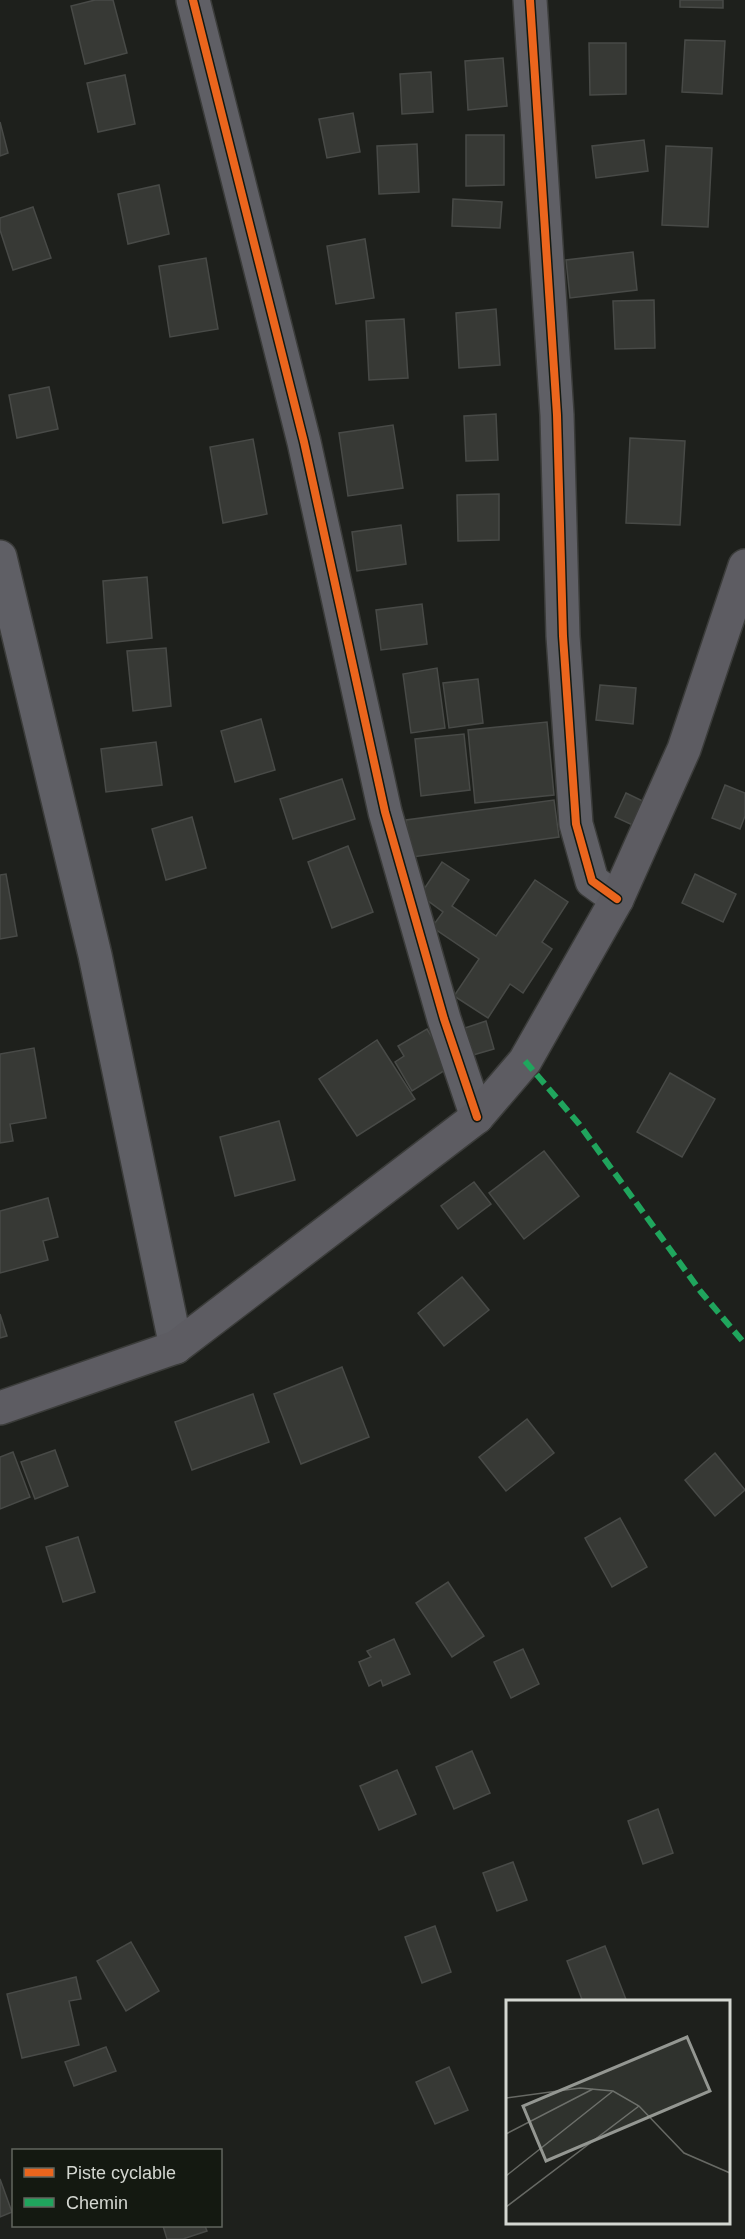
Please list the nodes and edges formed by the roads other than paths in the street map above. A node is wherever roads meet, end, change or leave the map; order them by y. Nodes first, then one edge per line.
1 (193, 0) edge
2 (530, 0) edge
3 (0, 557) edge
4 (745, 566) edge
5 (617, 899) junction
6 (477, 1117) junction
7 (176, 1347) junction
8 (0, 1408) edge

1 - 6 street
2 - 5 street
3 - 7 street
4 - 5 highway
5 - 6 highway
6 - 7 highway
7 - 8 highway

